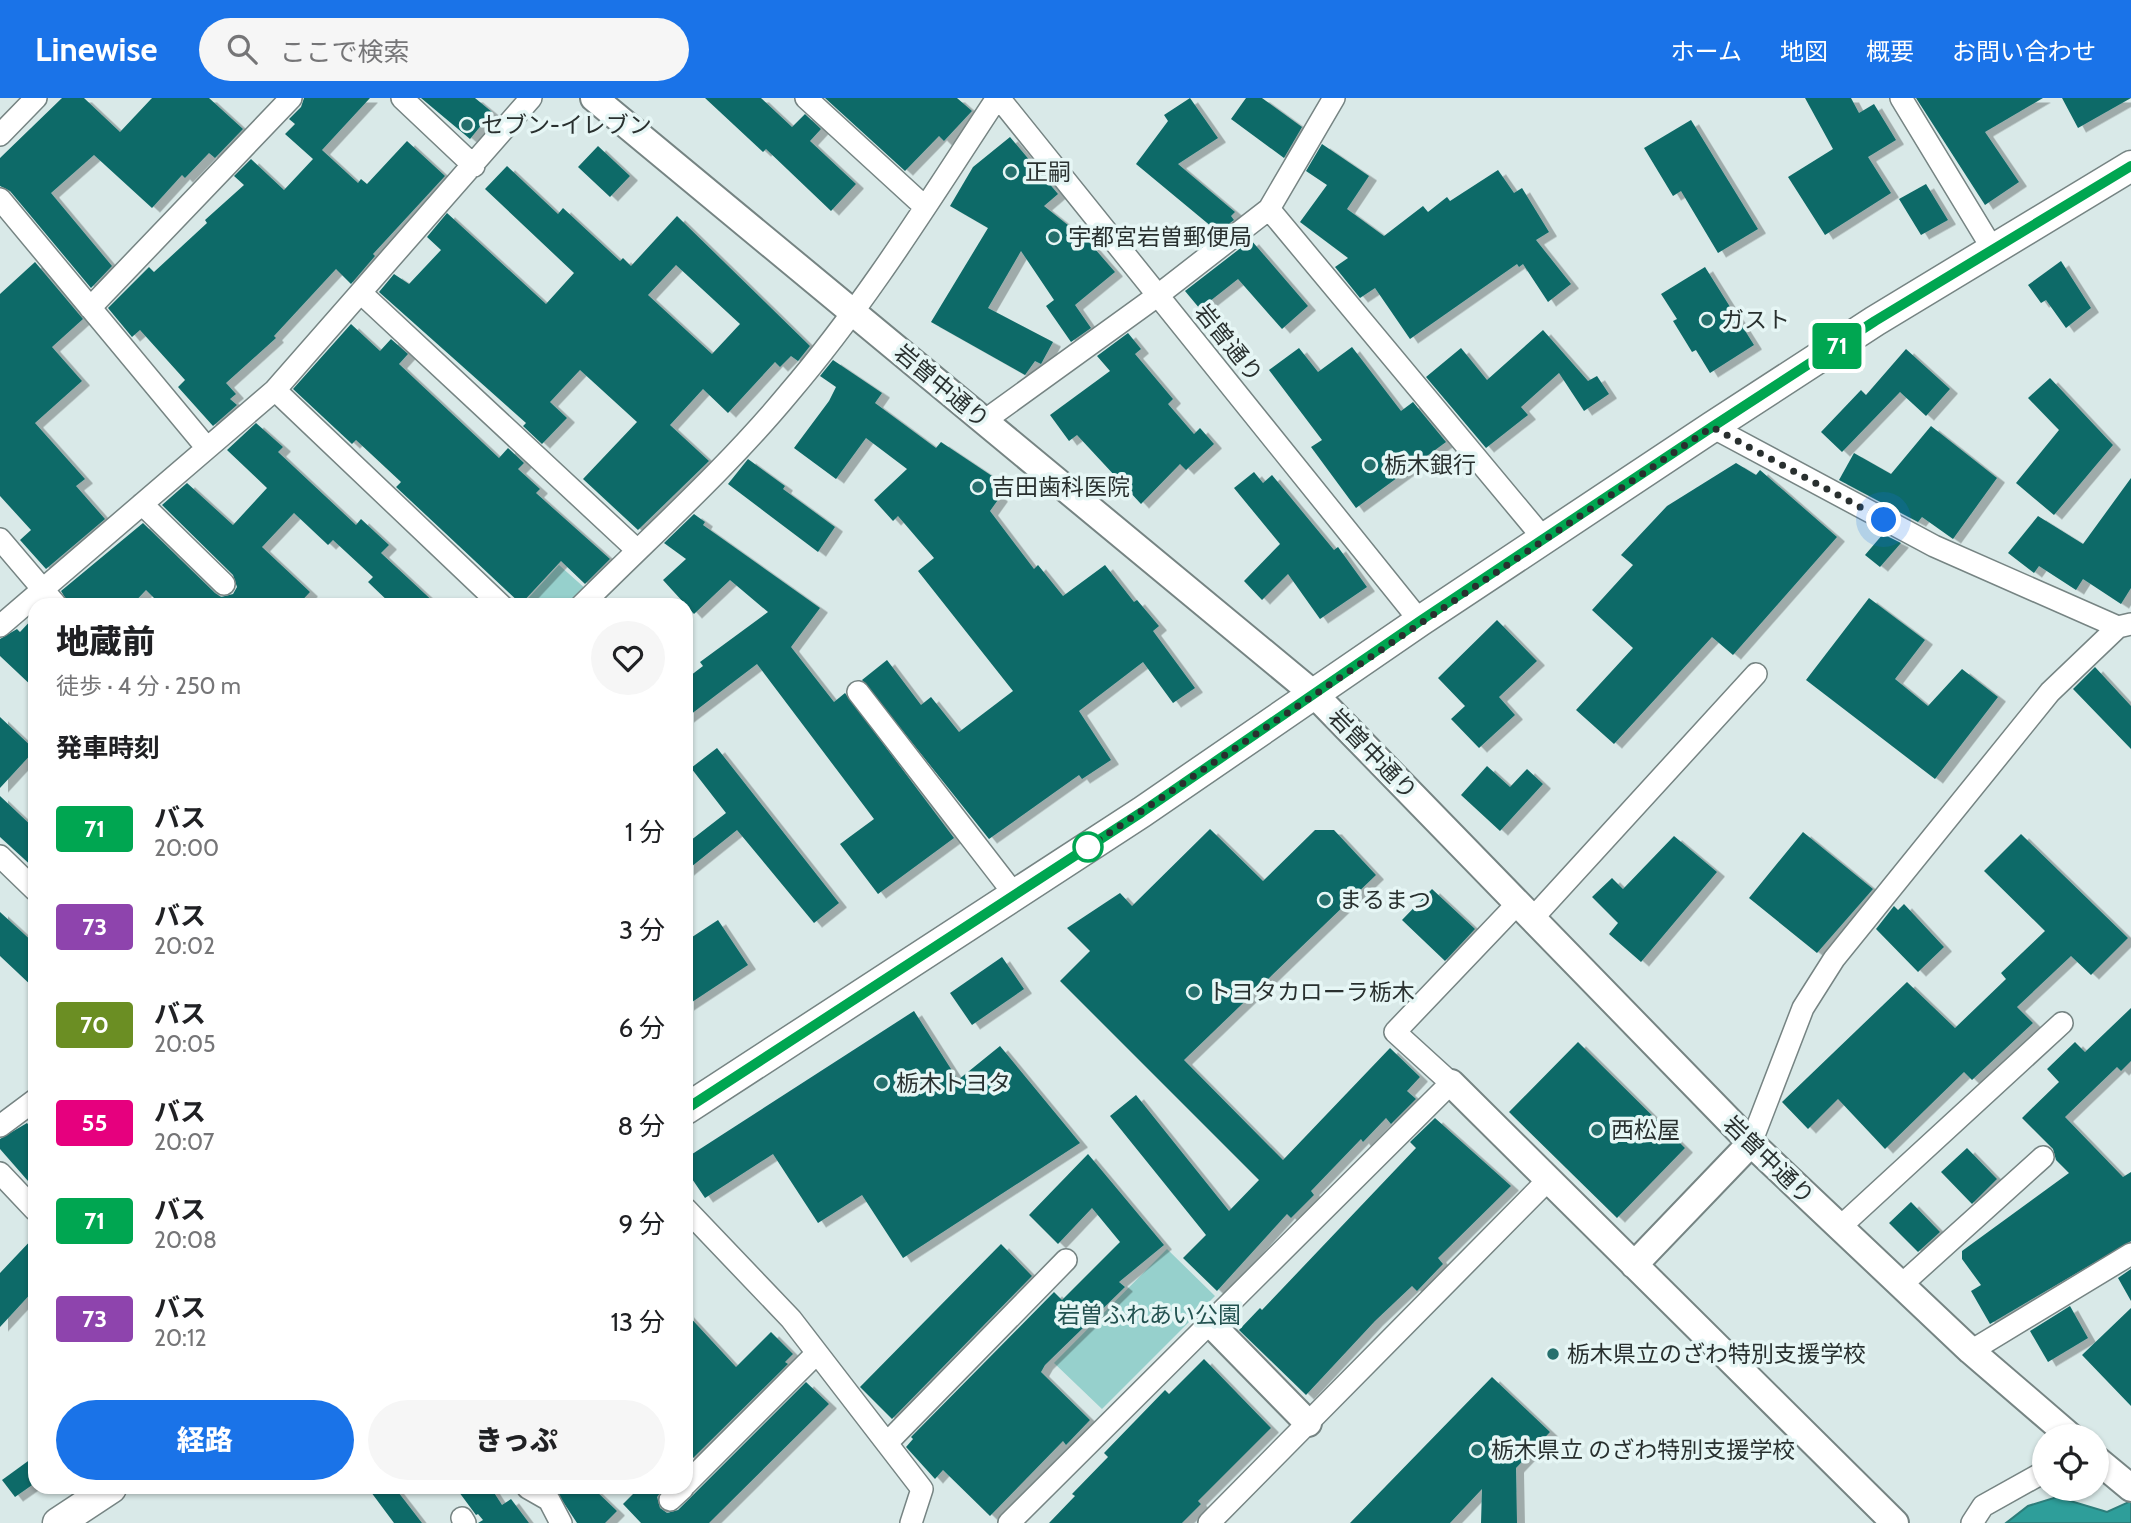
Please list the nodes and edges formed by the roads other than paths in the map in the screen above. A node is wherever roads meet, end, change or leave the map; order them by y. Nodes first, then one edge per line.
1 (291, 98) edge
2 (402, 98) edge
3 (531, 98) edge
4 (594, 98) edge
5 (806, 98) edge
6 (998, 98) edge
7 (1334, 98) edge
8 (1901, 98) edge
9 (25, 102) edge
10 (0, 135) edge
11 (474, 166) junction
12 (2131, 166) edge
13 (0, 199) edge
14 (925, 207) junction
15 (1269, 209) junction
16 (1992, 248) junction
17 (361, 293) junction
18 (1157, 296) junction
19 (90, 308) junction
20 (853, 312) junction
21 (275, 390) junction
22 (984, 421) junction
23 (1712, 427) junction
24 (207, 448) junction
25 (142, 504) junction
26 (0, 539) edge
27 (1544, 539) junction
28 (637, 550) junction
29 (223, 584) dead end
30 (42, 590) junction
31 (33, 598) edge
32 (50, 598) edge
33 (494, 598) edge
34 (589, 598) edge
35 (28, 602) edge
36 (1420, 621) junction
37 (2124, 625) edge
38 (0, 626) edge
39 (1756, 674) dead end
40 (858, 692) dead end
41 (1315, 695) junction
42 (0, 856) edge
43 (28, 883) edge
44 (1015, 895) junction
45 (1525, 911) junction
46 (2062, 1023) dead end
47 (1451, 1083) junction
48 (693, 1104) edge
49 (28, 1105) edge
50 (0, 1126) edge
51 (1751, 1143) junction
52 (2043, 1157) dead end
53 (0, 1173) edge
54 (1548, 1180) junction
55 (28, 1203) edge
56 (693, 1216) edge
57 (1839, 1228) junction
58 (2131, 1254) edge
59 (1066, 1260) dead end
60 (1634, 1265) junction
61 (1900, 1286) junction
62 (1210, 1323) junction
63 (1971, 1352) junction
64 (817, 1353) junction
65 (1308, 1423) junction
66 (2056, 1424) edge
67 (887, 1443) junction
68 (2109, 1470) edge
69 (693, 1478) edge
70 (2032, 1479) edge
71 (2130, 1487) edge
72 (102, 1494) edge
73 (538, 1494) edge
74 (58, 1523) edge
75 (561, 1523) edge
76 (911, 1523) edge
77 (1009, 1523) edge
78 (1209, 1523) edge
79 (1895, 1523) edge
80 (1972, 1523) edge

1 - 19 street
2 - 11 street
3 - 11 street
4 - 20 street, 岩曽中通り
5 - 14 street
6 - 14 street
6 - 18 street, 岩曽通り
7 - 15 street
8 - 16 street
9 - 10 street
11 - 17 street
12 - 16 main road
13 - 19 street
14 - 20 street
15 - 18 street
15 - 27 street
16 - 23 main road
17 - 21 street
17 - 28 street
18 - 22 street
18 - 36 street, 岩曽通り
19 - 24 street
20 - 22 street, 岩曽中通り
20 - 28 street
21 - 24 street
21 - 33 street
22 - 41 street, 岩曽中通り
23 - 27 main road
23 - 37 street
24 - 25 street
25 - 29 street
25 - 30 street
26 - 30 street
27 - 36 main road
28 - 34 street
30 - 31 street
30 - 32 street
35 - 38 street
36 - 41 main road
37 - 51 street
39 - 45 street
40 - 44 street
41 - 44 main road
41 - 45 street, 岩曽中通り
42 - 43 street
44 - 48 main road
45 - 47 street
45 - 51 street, 岩曽中通り
46 - 57 street
47 - 54 street
47 - 62 street
49 - 50 street
51 - 57 street, 岩曽中通り
51 - 60 street
52 - 61 street
53 - 55 street
54 - 60 street
54 - 65 street
56 - 64 street
57 - 61 street, 岩曽中通り
58 - 63 street
59 - 67 street
60 - 79 street
61 - 63 street, 岩曽中通り
62 - 65 street
62 - 77 street
63 - 66 street, 岩曽中通り
64 - 67 street
64 - 69 street
65 - 78 street
67 - 76 street
68 - 71 street
70 - 80 street
72 - 74 main road
73 - 75 street

